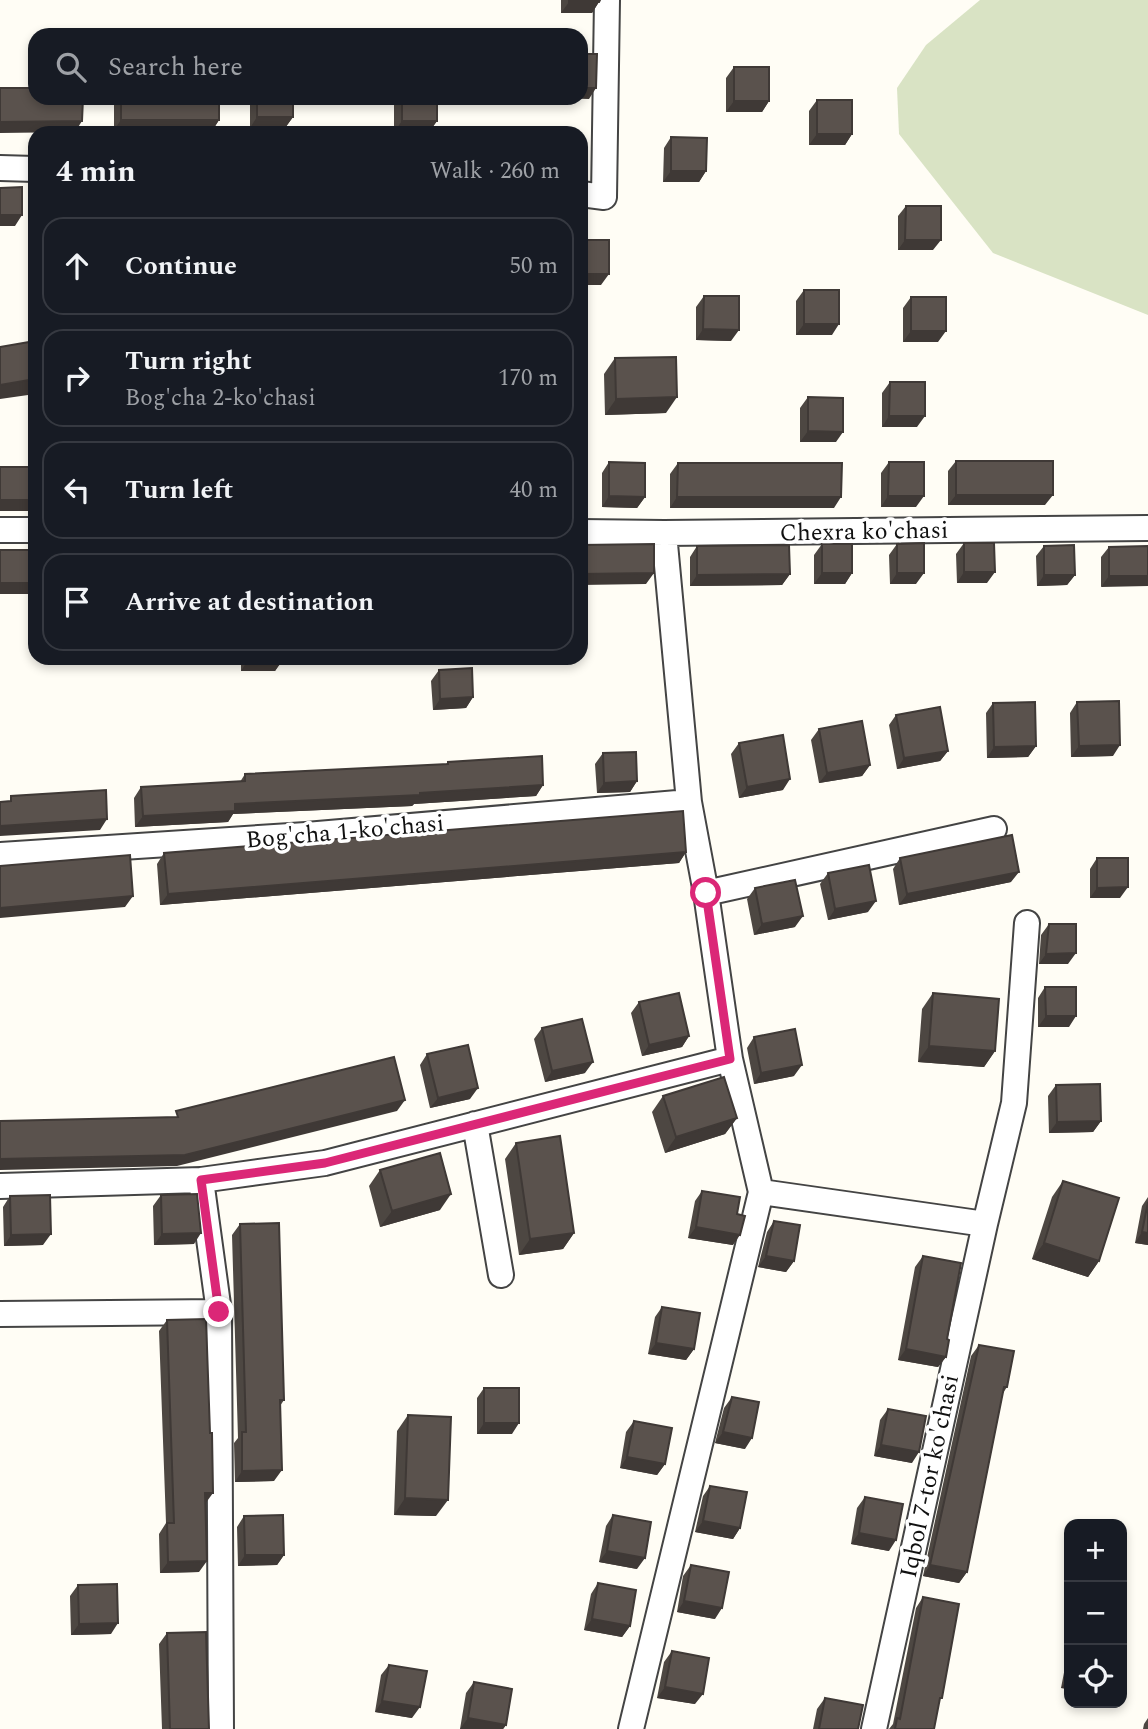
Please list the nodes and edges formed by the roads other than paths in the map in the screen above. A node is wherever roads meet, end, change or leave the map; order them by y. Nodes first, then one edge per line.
1 (607, 0) edge
2 (0, 168) edge
3 (28, 169) edge
4 (593, 196) edge
5 (1148, 528) edge
6 (0, 530) edge
7 (28, 530) edge
8 (588, 532) edge
9 (664, 533) junction
10 (689, 802) junction
11 (994, 829) dead end
12 (0, 855) edge
13 (706, 893) junction
14 (1027, 923) dead end
15 (730, 1059) junction
16 (475, 1124) junction
17 (201, 1180) junction
18 (0, 1186) edge
19 (761, 1192) junction
20 (985, 1224) junction
21 (501, 1275) dead end
22 (219, 1312) junction
23 (0, 1314) edge
24 (221, 1729) edge
25 (631, 1729) edge
26 (874, 1729) edge

1 - 4 street
2 - 3 street
5 - 9 street, Chexra ko'chasi
6 - 7 street
8 - 9 street, Chexra ko'chasi
9 - 10 street
10 - 12 street, Bog'cha 1-ko'chasi
10 - 13 street
11 - 13 street
13 - 15 street
14 - 20 street, Iqbol 7-tor ko'chasi
15 - 16 street
15 - 19 street
16 - 17 street
16 - 21 street
17 - 18 street
17 - 22 street
19 - 20 street
19 - 25 street
20 - 26 street, Iqbol 7-tor ko'chasi
22 - 23 street
22 - 24 street

